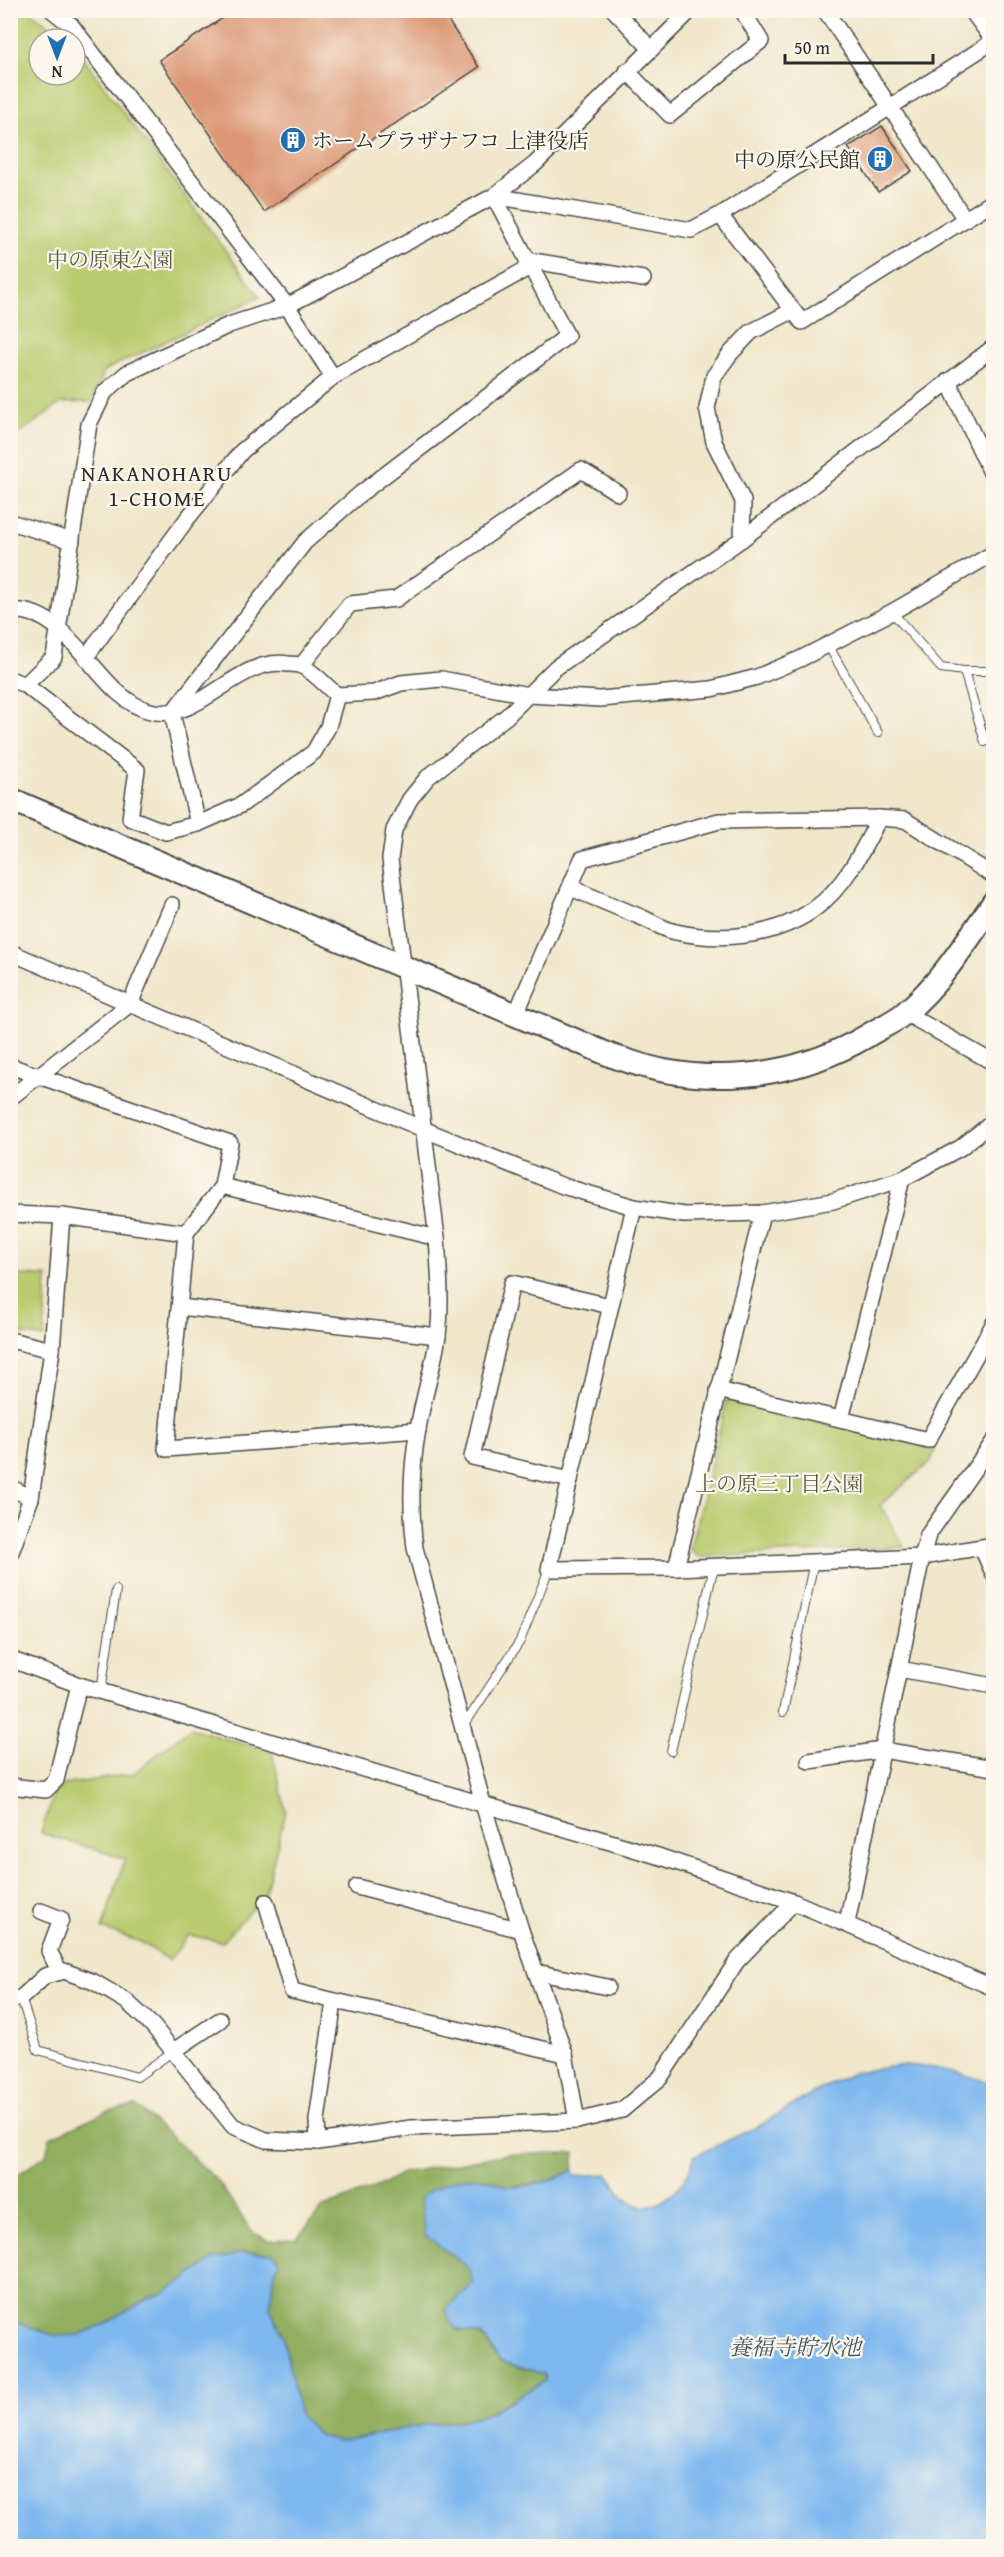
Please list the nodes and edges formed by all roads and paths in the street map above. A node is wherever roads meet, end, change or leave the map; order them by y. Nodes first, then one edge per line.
1 (52, 10) edge
2 (614, 10) edge
3 (691, 10) edge
4 (742, 10) edge
5 (825, 10) edge
6 (971, 10) edge
7 (993, 41) edge
8 (651, 49) junction
9 (627, 71) junction
10 (890, 107) junction
11 (494, 196) junction
12 (993, 201) edge
13 (720, 215) junction
14 (965, 219) junction
15 (528, 264) junction
16 (643, 279) dead end
17 (287, 306) junction
18 (792, 311) junction
19 (993, 346) edge
20 (333, 377) junction
21 (948, 381) junction
22 (993, 479) edge
23 (618, 493) dead end
24 (10, 522) edge
25 (742, 539) junction
26 (72, 541) junction
27 (993, 553) edge
28 (10, 611) edge
29 (892, 612) junction
30 (58, 628) junction
31 (828, 645) junction
32 (86, 657) junction
33 (301, 666) junction
34 (964, 671) junction
35 (993, 671) edge
36 (10, 679) edge
37 (25, 685) junction
38 (337, 695) junction
39 (529, 695) junction
40 (172, 713) junction
41 (878, 733) dead end
42 (984, 742) dead end
43 (10, 799) edge
44 (879, 818) junction
45 (198, 824) junction
46 (993, 876) edge
47 (571, 888) junction
48 (993, 902) edge
49 (172, 905) dead end
50 (10, 952) edge
51 (402, 966) junction
52 (130, 1004) junction
53 (905, 1013) junction
54 (516, 1014) junction
55 (993, 1063) edge
56 (10, 1066) edge
57 (39, 1076) junction
58 (10, 1098) edge
59 (993, 1121) edge
60 (423, 1129) junction
61 (902, 1179) junction
62 (222, 1186) junction
63 (634, 1207) junction
64 (762, 1213) junction
65 (10, 1214) edge
66 (62, 1216) junction
67 (186, 1233) junction
68 (437, 1238) junction
69 (610, 1306) junction
70 (180, 1307) junction
71 (993, 1323) edge
72 (438, 1336) junction
73 (10, 1340) edge
74 (52, 1350) junction
75 (718, 1390) junction
76 (841, 1419) junction
77 (418, 1430) junction
78 (993, 1441) edge
79 (570, 1480) junction
80 (10, 1486) edge
81 (32, 1498) junction
82 (988, 1546) edge
83 (10, 1555) edge
84 (922, 1557) junction
85 (814, 1561) junction
86 (714, 1566) junction
87 (676, 1568) junction
88 (549, 1569) junction
89 (993, 1575) edge
90 (116, 1590) dead end
91 (10, 1659) edge
92 (899, 1669) junction
93 (80, 1685) junction
94 (993, 1686) edge
95 (101, 1691) junction
96 (783, 1712) dead end
97 (462, 1729) junction
98 (882, 1750) junction
99 (671, 1751) dead end
100 (809, 1761) dead end
101 (993, 1768) edge
102 (10, 1786) edge
103 (483, 1804) junction
104 (357, 1887) dead end
105 (266, 1902) dead end
106 (794, 1902) junction
107 (41, 1911) dead end
108 (847, 1923) junction
109 (520, 1930) junction
110 (60, 1972) junction
111 (536, 1972) junction
112 (607, 1988) dead end
113 (993, 1988) edge
114 (16, 1999) edge
115 (334, 2002) junction
116 (220, 2020) dead end
117 (172, 2052) junction
118 (565, 2054) junction
119 (577, 2121) junction
120 (318, 2142) junction

1 - 17 street
2 - 8 street
3 - 8 street
4 - 9 street
5 - 10 street
6 - 7 street
7 - 10 street
8 - 9 street
9 - 11 street
10 - 13 street
10 - 14 street
11 - 13 street
11 - 15 street
11 - 17 street
12 - 14 street
13 - 18 street
14 - 18 street
15 - 16 street
15 - 20 street
15 - 40 street
17 - 20 street
17 - 26 street
18 - 25 street
19 - 21 street
20 - 32 street
21 - 22 street
21 - 25 street
23 - 33 street
24 - 26 street
25 - 39 street
26 - 30 street
27 - 29 street
28 - 30 street
29 - 31 street
29 - 34 lane
30 - 32 street
30 - 37 street
31 - 39 street
31 - 41 lane
32 - 40 street
33 - 38 street
33 - 40 street
34 - 35 lane
34 - 42 lane
36 - 37 street
37 - 45 street
38 - 39 street
38 - 45 street
39 - 51 street
40 - 45 street
43 - 51 street
44 - 46 street
44 - 47 street
44 - 47 street
47 - 54 street
48 - 53 street
49 - 52 street
50 - 52 street
51 - 54 street
51 - 60 street
52 - 57 street
52 - 60 street
53 - 54 street
53 - 55 street
56 - 57 street
57 - 58 street
57 - 62 street
59 - 61 street
60 - 63 street
60 - 68 street
61 - 64 street
61 - 76 street
62 - 67 street
62 - 68 street
63 - 64 street
63 - 69 street
64 - 75 street
65 - 66 street
66 - 67 street
66 - 74 street
67 - 70 street
68 - 72 street
69 - 79 street
69 - 79 street
70 - 72 street
70 - 77 street
71 - 76 street
72 - 77 street
73 - 74 street
74 - 81 street
75 - 76 street
75 - 87 street
77 - 97 street
78 - 84 street
79 - 88 street
80 - 81 street
81 - 83 street
82 - 84 street
82 - 89 street
84 - 85 street
84 - 92 street
85 - 86 street
85 - 96 lane
86 - 87 street
86 - 99 lane
87 - 88 street
88 - 97 lane
90 - 95 lane
91 - 93 street
92 - 94 street
92 - 98 street
93 - 95 street
93 - 102 street
95 - 103 street
97 - 103 street
98 - 100 street
98 - 101 street
98 - 108 street
103 - 106 street
103 - 109 street
104 - 109 street
105 - 115 street
106 - 108 street
106 - 119 street
107 - 110 street
108 - 113 street
109 - 111 street
110 - 114 street
110 - 117 street
111 - 112 street
111 - 118 street
114 - 117 lane
115 - 118 street
115 - 120 street
116 - 117 street
117 - 120 street
118 - 119 street
119 - 120 street

